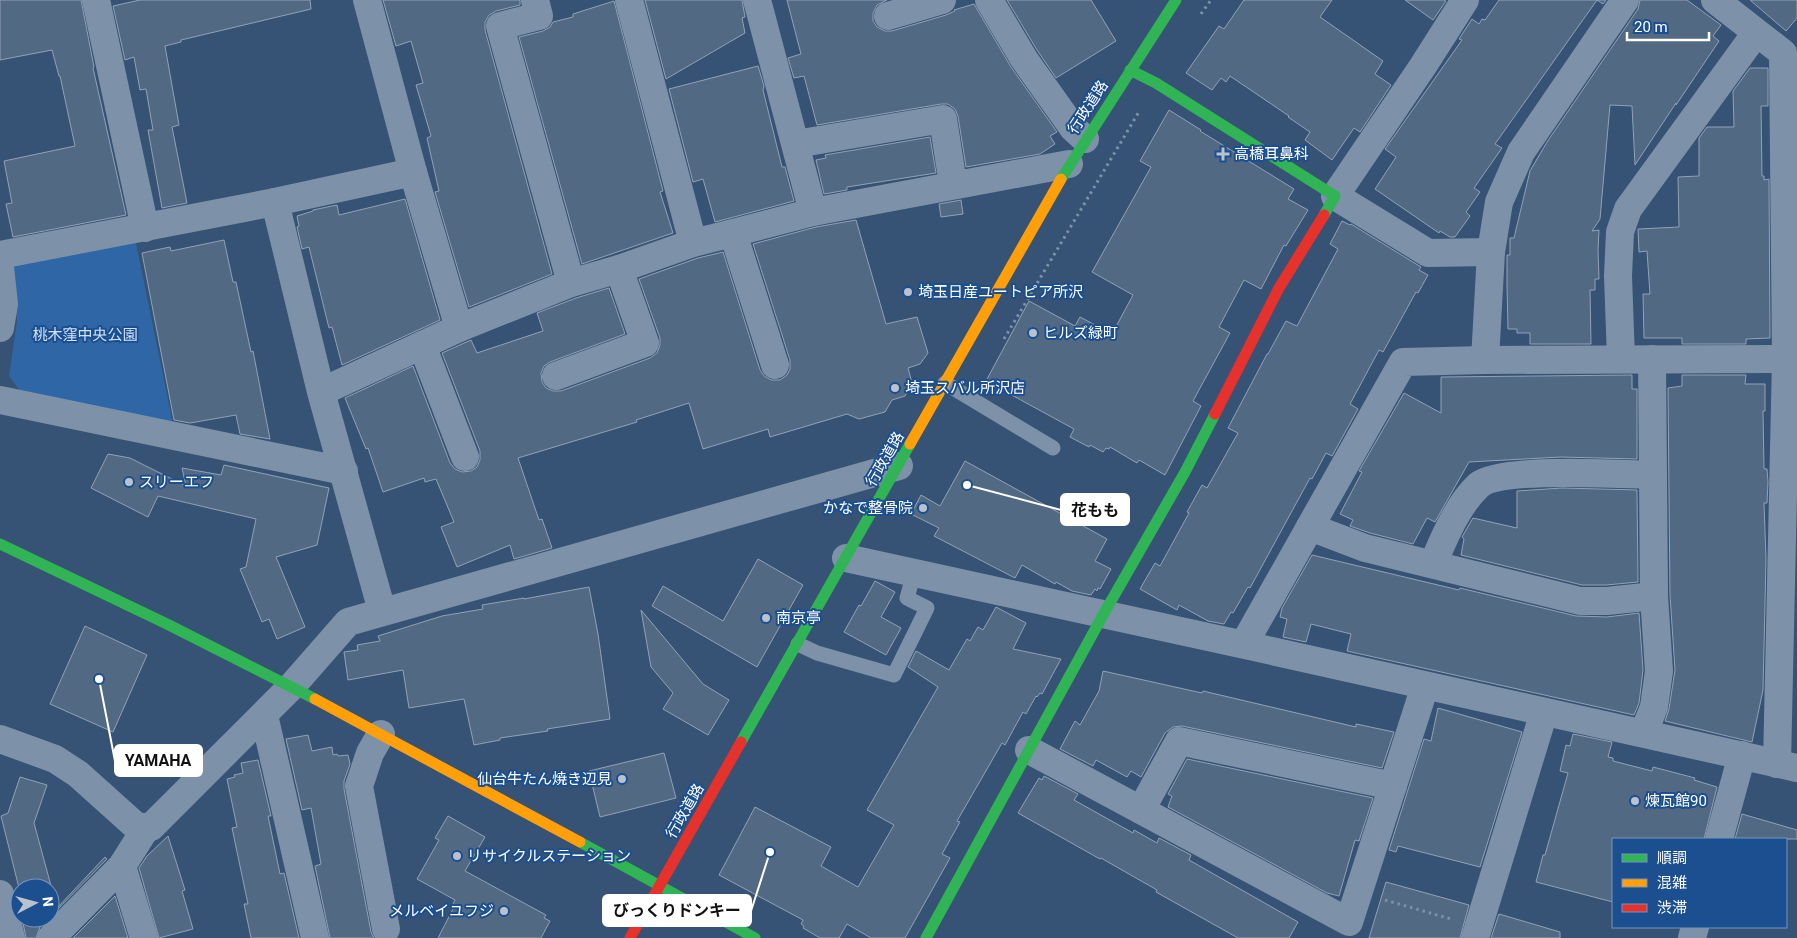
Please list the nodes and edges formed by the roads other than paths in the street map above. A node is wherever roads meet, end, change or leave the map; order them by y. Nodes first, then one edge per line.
1 (96, 0) edge
2 (367, 0) edge
3 (535, 0) edge
4 (628, 0) edge
5 (757, 0) edge
6 (942, 0) edge
7 (989, 0) edge
8 (1176, 0) edge
9 (1465, 0) edge
10 (1625, 0) edge
11 (1715, 0) edge
12 (888, 16) dead end
13 (1756, 33) junction
14 (1130, 70) junction
15 (1085, 139) junction
16 (796, 144) junction
17 (1069, 164) junction
18 (413, 172) junction
19 (953, 184) junction
20 (1335, 196) junction
21 (275, 202) junction
22 (813, 212) junction
23 (145, 228) junction
24 (733, 233) junction
25 (693, 244) junction
26 (1491, 252) junction
27 (0, 255) edge
28 (0, 267) edge
29 (619, 269) junction
30 (571, 283) junction
31 (0, 328) edge
32 (459, 328) junction
33 (422, 345) junction
34 (1792, 359) edge
35 (1485, 360) junction
36 (1621, 360) junction
37 (1652, 360) junction
38 (775, 366) dead end
39 (556, 376) dead end
40 (945, 383) junction
41 (321, 392) junction
42 (0, 400) edge
43 (1053, 448) dead end
44 (465, 457) dead end
45 (899, 466) junction
46 (344, 471) junction
47 (1653, 475) junction
48 (1310, 527) junction
49 (0, 544) edge
50 (846, 558) junction
51 (1433, 564) junction
52 (914, 573) junction
53 (1654, 596) junction
54 (382, 611) junction
55 (1104, 615) junction
56 (798, 644) junction
57 (1244, 644) junction
58 (292, 686) junction
59 (1425, 686) junction
60 (1544, 712) junction
61 (264, 715) junction
62 (1644, 732) junction
63 (381, 734) junction
64 (2, 747) edge
65 (1029, 750) junction
66 (1742, 755) junction
67 (1787, 766) edge
68 (1393, 786) junction
69 (1141, 810) junction
70 (146, 828) junction
71 (1719, 838) edge
72 (122, 866) junction
73 (661, 884) junction
74 (0, 894) edge
75 (386, 929) dead end
76 (1476, 933) edge
77 (11, 938) edge
78 (51, 938) edge
79 (144, 938) edge
80 (315, 938) edge
81 (630, 938) edge
82 (755, 938) edge
83 (926, 938) edge

1 - 23 street
2 - 18 street
3 - 30 street
4 - 25 street
5 - 16 street
6 - 12 street
7 - 15 street
8 - 14 main road, 行政道路
9 - 20 street
10 - 26 street
11 - 13 street
13 - 34 street
13 - 36 street
14 - 15 main road, 行政道路
14 - 20 main road
15 - 17 main road, 行政道路
16 - 19 street
16 - 22 street
17 - 19 street
17 - 40 main road, 行政道路
18 - 21 street
18 - 32 street
19 - 22 street
20 - 26 street
20 - 55 main road
21 - 23 street
21 - 41 street
22 - 24 street
23 - 27 street
24 - 25 street
24 - 38 street
25 - 29 street
26 - 35 street
28 - 31 street
29 - 30 street
29 - 39 street
30 - 32 street
32 - 33 street
33 - 41 street
33 - 44 street
34 - 37 street
34 - 67 street
35 - 36 street
35 - 48 street
36 - 37 street
37 - 47 street
40 - 43 lane
40 - 45 main road, 行政道路
41 - 46 street
42 - 46 street
45 - 50 main road, 行政道路
45 - 54 street
46 - 54 street
47 - 51 street
47 - 53 street
48 - 51 street
48 - 57 street
49 - 58 main road
50 - 52 street
50 - 56 main road, 行政道路
51 - 53 street
52 - 55 street
52 - 56 lane
53 - 62 street
54 - 58 street
55 - 57 street
55 - 65 main road
56 - 73 main road, 行政道路
57 - 59 street
58 - 61 street
58 - 63 main road
59 - 60 street
59 - 68 street
60 - 62 street
60 - 76 street
61 - 70 street
61 - 80 street
62 - 66 street
63 - 73 main road
63 - 75 street
64 - 70 street
65 - 69 street
65 - 83 main road
66 - 67 street
66 - 71 street
68 - 69 street
68 - 69 street
70 - 72 street
72 - 78 street
72 - 79 street
73 - 81 main road, 行政道路
73 - 82 main road
74 - 77 street

